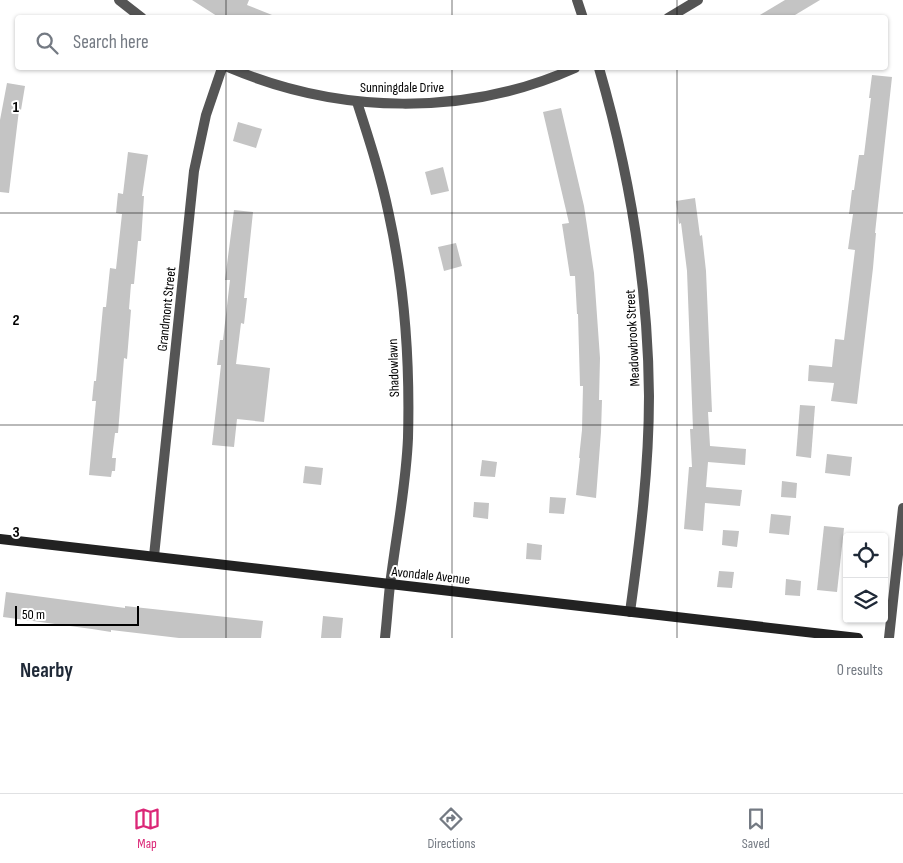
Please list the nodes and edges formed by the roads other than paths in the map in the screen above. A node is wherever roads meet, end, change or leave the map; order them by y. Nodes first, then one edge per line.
1 (119, 0) edge
2 (577, 0) edge
3 (698, 0) edge
4 (138, 15) edge
5 (582, 15) edge
6 (673, 15) edge
7 (221, 70) edge
8 (235, 70) edge
9 (570, 70) edge
10 (600, 70) edge
11 (357, 102) junction
12 (903, 508) edge
13 (0, 539) edge
14 (154, 556) junction
15 (390, 585) junction
16 (630, 612) junction
17 (385, 638) edge
18 (858, 638) edge
19 (889, 638) edge

1 - 4 street
2 - 5 street
3 - 6 street
7 - 14 street, Grandmont Street
8 - 11 street, Sunningdale Drive
9 - 11 street, Sunningdale Drive
10 - 16 street, Meadowbrook Street
11 - 15 street, Shadowlawn
12 - 19 street
13 - 14 street, Avondale Avenue
14 - 15 street, Avondale Avenue
15 - 16 street, Avondale Avenue
15 - 17 street, Shadowlawn
16 - 18 street, Avondale Avenue

